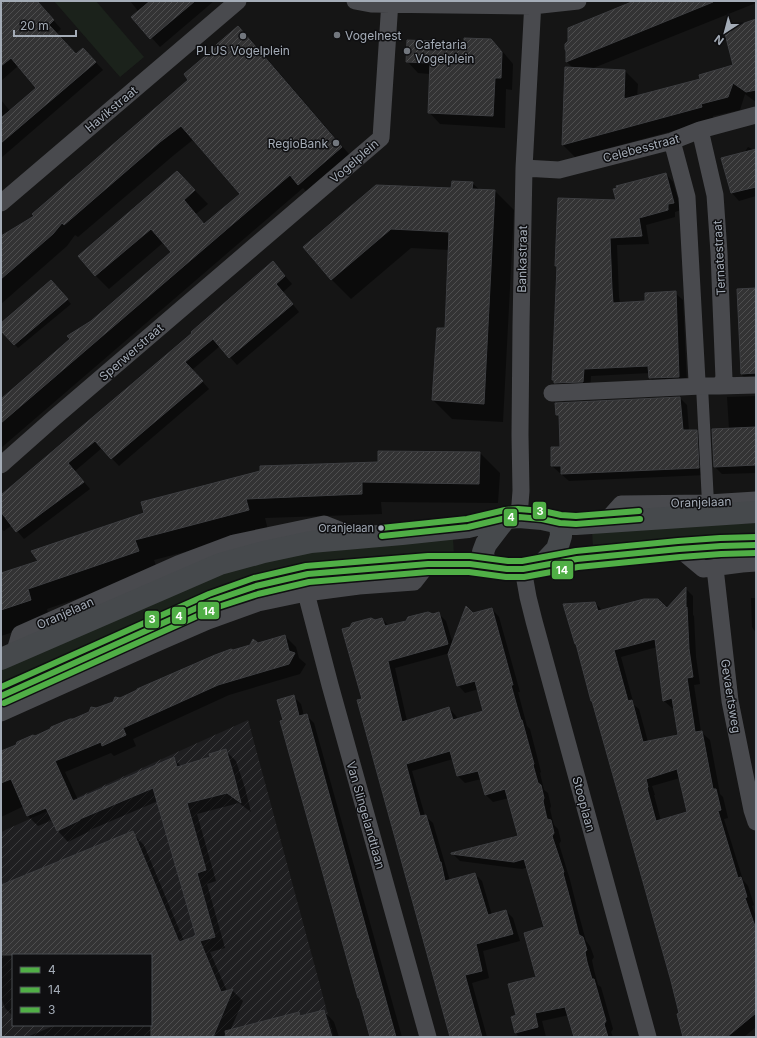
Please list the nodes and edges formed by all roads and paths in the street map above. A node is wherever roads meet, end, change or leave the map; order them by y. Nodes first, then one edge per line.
1 (238, 1) edge
2 (355, 1) edge
3 (578, 1) edge
4 (390, 2) edge
5 (532, 4) edge
6 (756, 115) edge
7 (700, 130) junction
8 (672, 141) junction
9 (524, 168) junction
10 (1, 203) edge
11 (262, 240) joint
12 (756, 385) edge
13 (702, 386) junction
14 (719, 386) junction
15 (552, 393) dead end
16 (1, 465) edge
17 (756, 500) edge
18 (708, 503) junction
19 (756, 512) edge
20 (513, 517) junction
21 (606, 521) junction
22 (560, 523) junction
23 (756, 545) edge
24 (680, 549) junction
25 (756, 563) edge
26 (428, 564) junction
27 (485, 566) junction
28 (532, 567) junction
29 (715, 568) junction
30 (306, 593) junction
31 (7, 656) edge
32 (1, 696) edge
33 (1, 713) edge
34 (756, 822) edge
35 (428, 1037) edge
36 (648, 1037) edge

1 - 10 street, Havikstraat
2 - 4 street
3 - 5 street
4 - 5 street
4 - 11 street, Vogelplein
5 - 9 street, Bankastraat
6 - 7 street, Celebesstraat
7 - 8 street, Celebesstraat
7 - 14 street, Ternatestraat
8 - 9 street, Celebesstraat
8 - 13 street
9 - 20 street, Bankastraat
11 - 16 street, Sperwerstraat
12 - 14 street
13 - 14 street
13 - 15 street
13 - 18 street
17 - 18 street, Oranjelaan
18 - 21 street, Oranjelaan
19 - 21 main road, Oranjelaan
20 - 22 main road, Oranjelaan
20 - 27 main road
20 - 31 main road, Oranjelaan
21 - 22 main road, Oranjelaan
22 - 28 main road
23 - 24 main road
24 - 28 main road
24 - 29 street
25 - 29 street
26 - 27 main road
26 - 30 street
26 - 32 main road
27 - 28 main road
28 - 36 street, Stooplaan
29 - 34 street, Gevaertsweg
30 - 33 street
30 - 35 street, Van Slingelandtlaan

